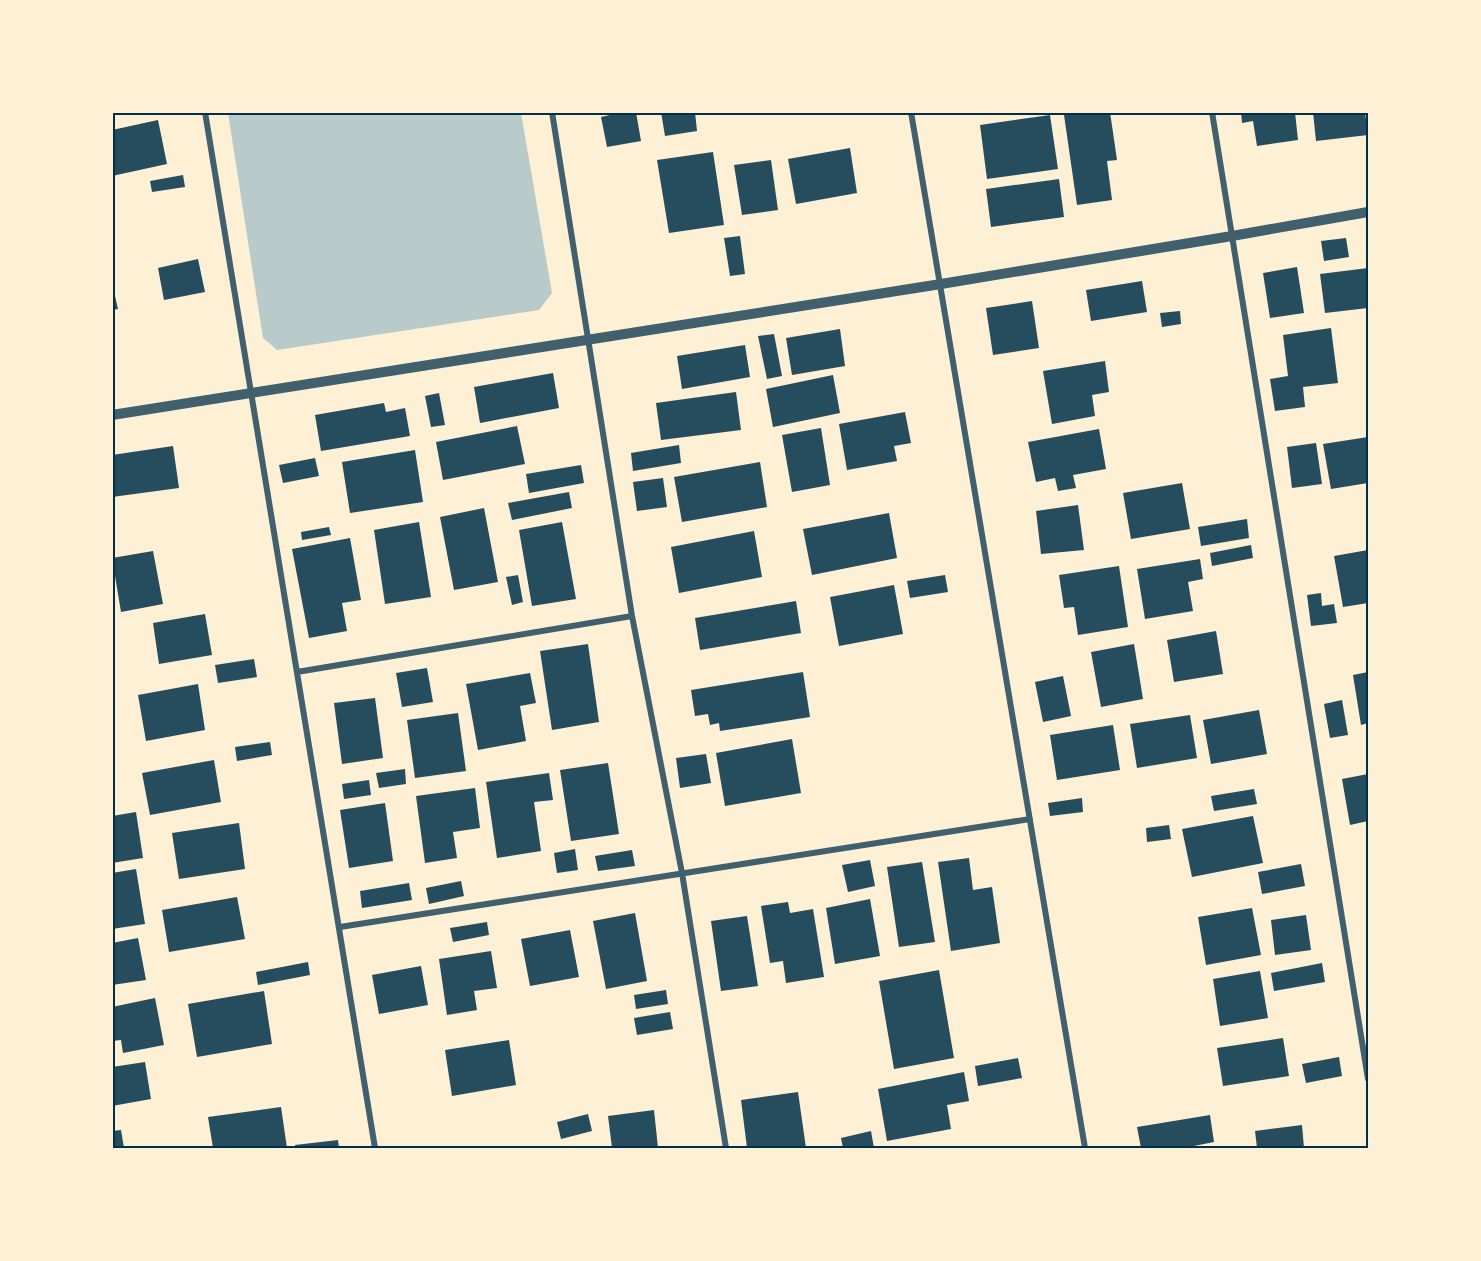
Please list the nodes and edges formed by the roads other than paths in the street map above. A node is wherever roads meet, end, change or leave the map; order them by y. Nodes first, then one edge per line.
1 (204, 112) edge
2 (552, 112) edge
3 (911, 112) edge
4 (1212, 112) edge
5 (1368, 212) edge
6 (1232, 236) junction
7 (941, 284) junction
8 (587, 338) junction
9 (251, 393) junction
10 (112, 415) edge
11 (632, 616) junction
12 (297, 672) junction
13 (1030, 819) junction
14 (682, 873) junction
15 (340, 927) junction
16 (1368, 1079) edge
17 (375, 1149) edge
18 (726, 1149) edge
19 (1085, 1149) edge

1 - 9 street
2 - 8 street
3 - 7 street
4 - 6 street
5 - 6 street
6 - 7 street
6 - 16 street
7 - 8 street
7 - 13 street
8 - 9 street
8 - 11 street
9 - 10 street
9 - 12 street
11 - 12 street
11 - 14 street
12 - 15 street
13 - 14 street
13 - 19 street
14 - 15 street
14 - 18 street
15 - 17 street

